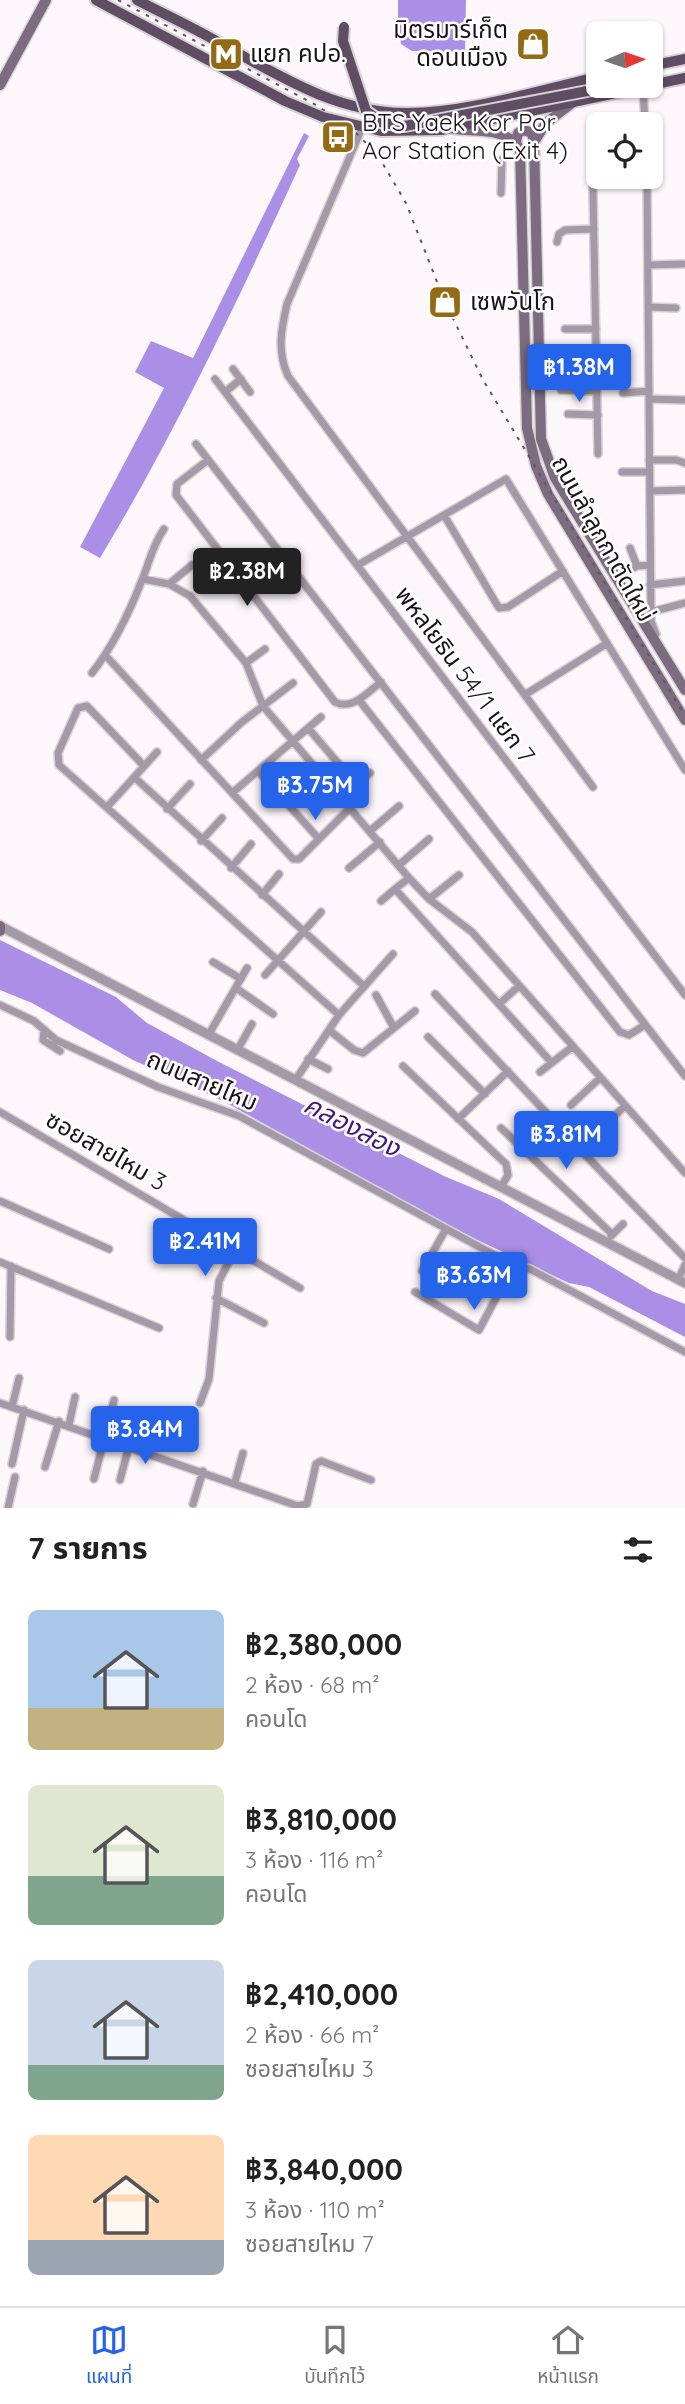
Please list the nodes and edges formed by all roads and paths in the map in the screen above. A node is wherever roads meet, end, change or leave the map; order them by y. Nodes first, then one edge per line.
1 (46, 0) edge
2 (96, 0) edge
3 (138, 0) edge
4 (344, 27) dead end
5 (685, 59) edge
6 (663, 64) edge
7 (0, 85) edge
8 (586, 87) edge
9 (586, 88) edge
10 (594, 98) edge
11 (573, 103) junction
12 (362, 128) junction
13 (450, 128) junction
14 (516, 142) junction
15 (534, 142) junction
16 (502, 160) dead end
17 (593, 189) edge
18 (646, 189) edge
19 (501, 193) dead end
20 (594, 229) junction
21 (557, 242) dead end
22 (682, 264) dead end
23 (648, 265) junction
24 (648, 307) junction
25 (676, 308) dead end
26 (565, 329) dead end
27 (596, 329) junction
28 (233, 369) dead end
29 (215, 379) dead end
30 (241, 379) junction
31 (561, 390) dead end
32 (597, 391) junction
33 (225, 392) junction
34 (250, 392) dead end
35 (623, 393) dead end
36 (649, 395) junction
37 (685, 400) edge
38 (568, 414) dead end
39 (598, 415) junction
40 (195, 444) dead end
41 (598, 454) dead end
42 (208, 460) junction
43 (649, 460) junction
44 (685, 463) edge
45 (622, 472) dead end
46 (649, 472) junction
47 (685, 490) edge
48 (650, 491) junction
49 (443, 515) junction
50 (164, 529) dead end
51 (406, 536) junction
52 (630, 548) dead end
53 (192, 565) dead end
54 (358, 565) junction
55 (650, 565) junction
56 (637, 566) junction
57 (564, 571) junction
58 (627, 571) dead end
59 (143, 579) junction
60 (685, 581) edge
61 (169, 584) junction
62 (650, 585) junction
63 (685, 603) edge
64 (651, 612) junction
65 (606, 644) junction
66 (265, 649) dead end
67 (106, 656) junction
68 (246, 663) junction
69 (677, 671) dead end
70 (92, 673) dead end
71 (381, 682) junction
72 (293, 683) dead end
73 (685, 690) edge
74 (526, 694) junction
75 (359, 700) junction
76 (263, 706) junction
77 (321, 717) dead end
78 (685, 720) edge
79 (308, 728) junction
80 (293, 740) junction
81 (157, 752) dead end
82 (201, 760) junction
83 (144, 766) junction
84 (685, 770) edge
85 (258, 771) junction
86 (370, 773) dead end
87 (134, 777) junction
88 (190, 784) dead end
89 (356, 784) junction
90 (593, 787) dead end
91 (232, 793) junction
92 (340, 796) junction
93 (108, 806) junction
94 (398, 806) dead end
95 (350, 808) junction
96 (167, 810) junction
97 (222, 818) dead end
98 (370, 831) junction
99 (318, 838) junction
100 (429, 839) dead end
101 (201, 841) junction
102 (380, 842) junction
103 (251, 844) dead end
104 (399, 865) junction
105 (231, 868) junction
106 (349, 868) dead end
107 (279, 874) dead end
108 (459, 875) dead end
109 (409, 878) junction
110 (395, 889) junction
111 (262, 895) junction
112 (429, 899) junction
113 (381, 901) dead end
114 (321, 912) dead end
115 (1, 928) edge
116 (303, 931) junction
117 (393, 954) dead end
118 (277, 961) junction
119 (213, 962) dead end
120 (247, 968) dead end
121 (265, 975) dead end
122 (241, 979) junction
123 (364, 986) junction
124 (519, 986) junction
125 (236, 988) junction
126 (435, 994) dead end
127 (376, 995) dead end
128 (685, 995) edge
129 (499, 1004) junction
130 (0, 1005) edge
131 (415, 1011) dead end
132 (273, 1014) dead end
133 (339, 1015) junction
134 (252, 1024) dead end
135 (645, 1025) junction
136 (394, 1028) junction
137 (44, 1030) junction
138 (328, 1030) junction
139 (209, 1034) junction
140 (428, 1037) dead end
141 (572, 1047) junction
142 (238, 1049) junction
143 (60, 1051) dead end
144 (308, 1059) junction
145 (552, 1063) junction
146 (403, 1066) dead end
147 (328, 1069) dead end
148 (509, 1071) junction
149 (540, 1072) dead end
150 (685, 1076) edge
151 (600, 1078) junction
152 (296, 1079) junction
153 (485, 1094) junction
154 (571, 1105) dead end
155 (625, 1107) junction
156 (0, 1112) edge
157 (458, 1119) junction
158 (554, 1121) dead end
159 (501, 1128) dead end
160 (561, 1130) dead end
161 (593, 1135) dead end
162 (685, 1173) edge
163 (501, 1187) junction
164 (0, 1201) edge
165 (623, 1224) dead end
166 (446, 1229) junction
167 (610, 1239) junction
168 (108, 1249) dead end
169 (235, 1250) junction
170 (685, 1258) edge
171 (0, 1262) edge
172 (514, 1264) junction
173 (685, 1265) edge
174 (11, 1266) junction
175 (422, 1271) dead end
176 (681, 1282) edge
177 (300, 1287) dead end
178 (415, 1292) dead end
179 (216, 1298) junction
180 (264, 1323) dead end
181 (159, 1328) dead end
182 (10, 1337) dead end
183 (685, 1352) edge
184 (19, 1378) dead end
185 (75, 1397) dead end
186 (114, 1400) dead end
187 (0, 1403) edge
188 (200, 1403) dead end
189 (12, 1406) junction
190 (24, 1410) junction
191 (59, 1421) junction
192 (69, 1425) junction
193 (105, 1437) junction
194 (129, 1446) junction
195 (243, 1453) dead end
196 (12, 1464) dead end
197 (45, 1467) dead end
198 (203, 1471) junction
199 (15, 1477) dead end
200 (94, 1479) dead end
201 (120, 1480) dead end
202 (371, 1480) dead end
203 (235, 1482) junction
204 (278, 1498) junction
205 (193, 1504) dead end
206 (8, 1508) edge
207 (275, 1508) edge

1 - 7 main road
2 - 12 main road
3 - 8 main road
4 - 9 main road, bridge
5 - 6 main road
10 - 11 main road
11 - 13 main road
11 - 15 main road
12 - 13 main road
12 - 51 street
13 - 14 main road
14 - 15 main road
14 - 78 main road, ถนนลำลูกกาตัดใหม่
15 - 73 main road, ถนนลำลูกกาตัดใหม่
16 - 19 street
17 - 20 street
18 - 23 street
20 - 21 street
20 - 27 street
22 - 23 street
23 - 24 street
24 - 25 street
24 - 36 street
26 - 27 street
27 - 32 street
28 - 30 street
29 - 33 street, พหลโยธิน 54/1 แยก 7
30 - 33 street
30 - 34 street
31 - 32 street
32 - 39 street
33 - 54 street, พหลโยธิน 54/1 แยก 7
35 - 36 street
36 - 37 street
36 - 43 street
38 - 39 street
39 - 41 street
40 - 42 street
42 - 71 street
42 - 75 street
43 - 44 street
43 - 46 street
45 - 46 street
46 - 48 street
47 - 48 street
48 - 55 street
49 - 51 street
49 - 57 street
49 - 57 street
50 - 59 street
51 - 54 street
51 - 74 street
52 - 56 street
53 - 61 street
54 - 128 street, พหลโยธิน 54/1 แยก 7
55 - 56 street
55 - 62 street
56 - 58 street
57 - 65 street
59 - 61 street
59 - 67 street
60 - 62 street
61 - 68 street
62 - 64 street
63 - 64 street
64 - 69 street
65 - 74 street
65 - 84 street
66 - 68 street
67 - 70 street
67 - 82 street
68 - 76 street
71 - 75 street
71 - 135 street
72 - 76 street
74 - 90 street
75 - 135 street
76 - 80 street
76 - 82 street
77 - 79 street
79 - 80 street
79 - 89 street
80 - 85 street
80 - 92 street
81 - 83 street
82 - 91 street
83 - 87 street
83 - 93 street
85 - 91 street
85 - 99 street
86 - 89 street
87 - 93 street
87 - 96 street
88 - 96 street
89 - 92 street
91 - 99 street
92 - 95 street
93 - 118 street
94 - 98 street
95 - 98 street
95 - 99 street
96 - 101 street
97 - 101 street
98 - 102 street
100 - 104 street
101 - 105 street
102 - 104 street
102 - 106 street
103 - 105 street
104 - 109 street
105 - 111 street
107 - 111 street
108 - 112 street
109 - 110 street
109 - 112 street
110 - 113 street
110 - 129 street
111 - 116 street
112 - 124 street
114 - 116 street
115 - 139 street
116 - 118 street
116 - 123 street
117 - 123 street
118 - 121 street
118 - 133 street
119 - 122 street
120 - 122 street
122 - 125 street
123 - 133 street
124 - 129 street
124 - 141 street
125 - 132 street
125 - 139 street
126 - 148 street
127 - 136 street
129 - 145 street
130 - 137 street, ถนนสายไหม
131 - 136 street
133 - 138 street
134 - 142 street
135 - 150 street
136 - 138 street
137 - 143 street
137 - 166 street, ถนนสายไหม
138 - 144 street
139 - 142 street
140 - 153 street
141 - 145 street
141 - 151 street
142 - 152 street
144 - 147 street
144 - 152 street
145 - 149 street
146 - 157 street
148 - 153 street
148 - 158 street
151 - 154 street
151 - 155 street
152 - 163 street
153 - 157 street
155 - 161 street
155 - 162 street
156 - 169 street, ซอยสายไหม 3
157 - 163 street
159 - 167 street
160 - 170 street
163 - 167 street
164 - 168 street
165 - 167 street
166 - 172 street, ถนนสายไหม
166 - 175 street
167 - 176 street
169 - 177 street, ซอยสายไหม 3
169 - 179 street
171 - 174 street
172 - 178 street
172 - 183 street, ถนนสายไหม
173 - 176 street
174 - 181 street
174 - 182 street
179 - 180 street
179 - 188 street
184 - 189 street
185 - 192 street
186 - 193 street
187 - 189 street
189 - 190 street
190 - 191 street
190 - 196 street
191 - 192 street
191 - 197 street
192 - 193 street
193 - 194 street
193 - 200 street
194 - 198 street
194 - 201 street
195 - 203 street
198 - 203 street
198 - 205 street
199 - 206 street
202 - 204 street
203 - 204 street
204 - 207 street

